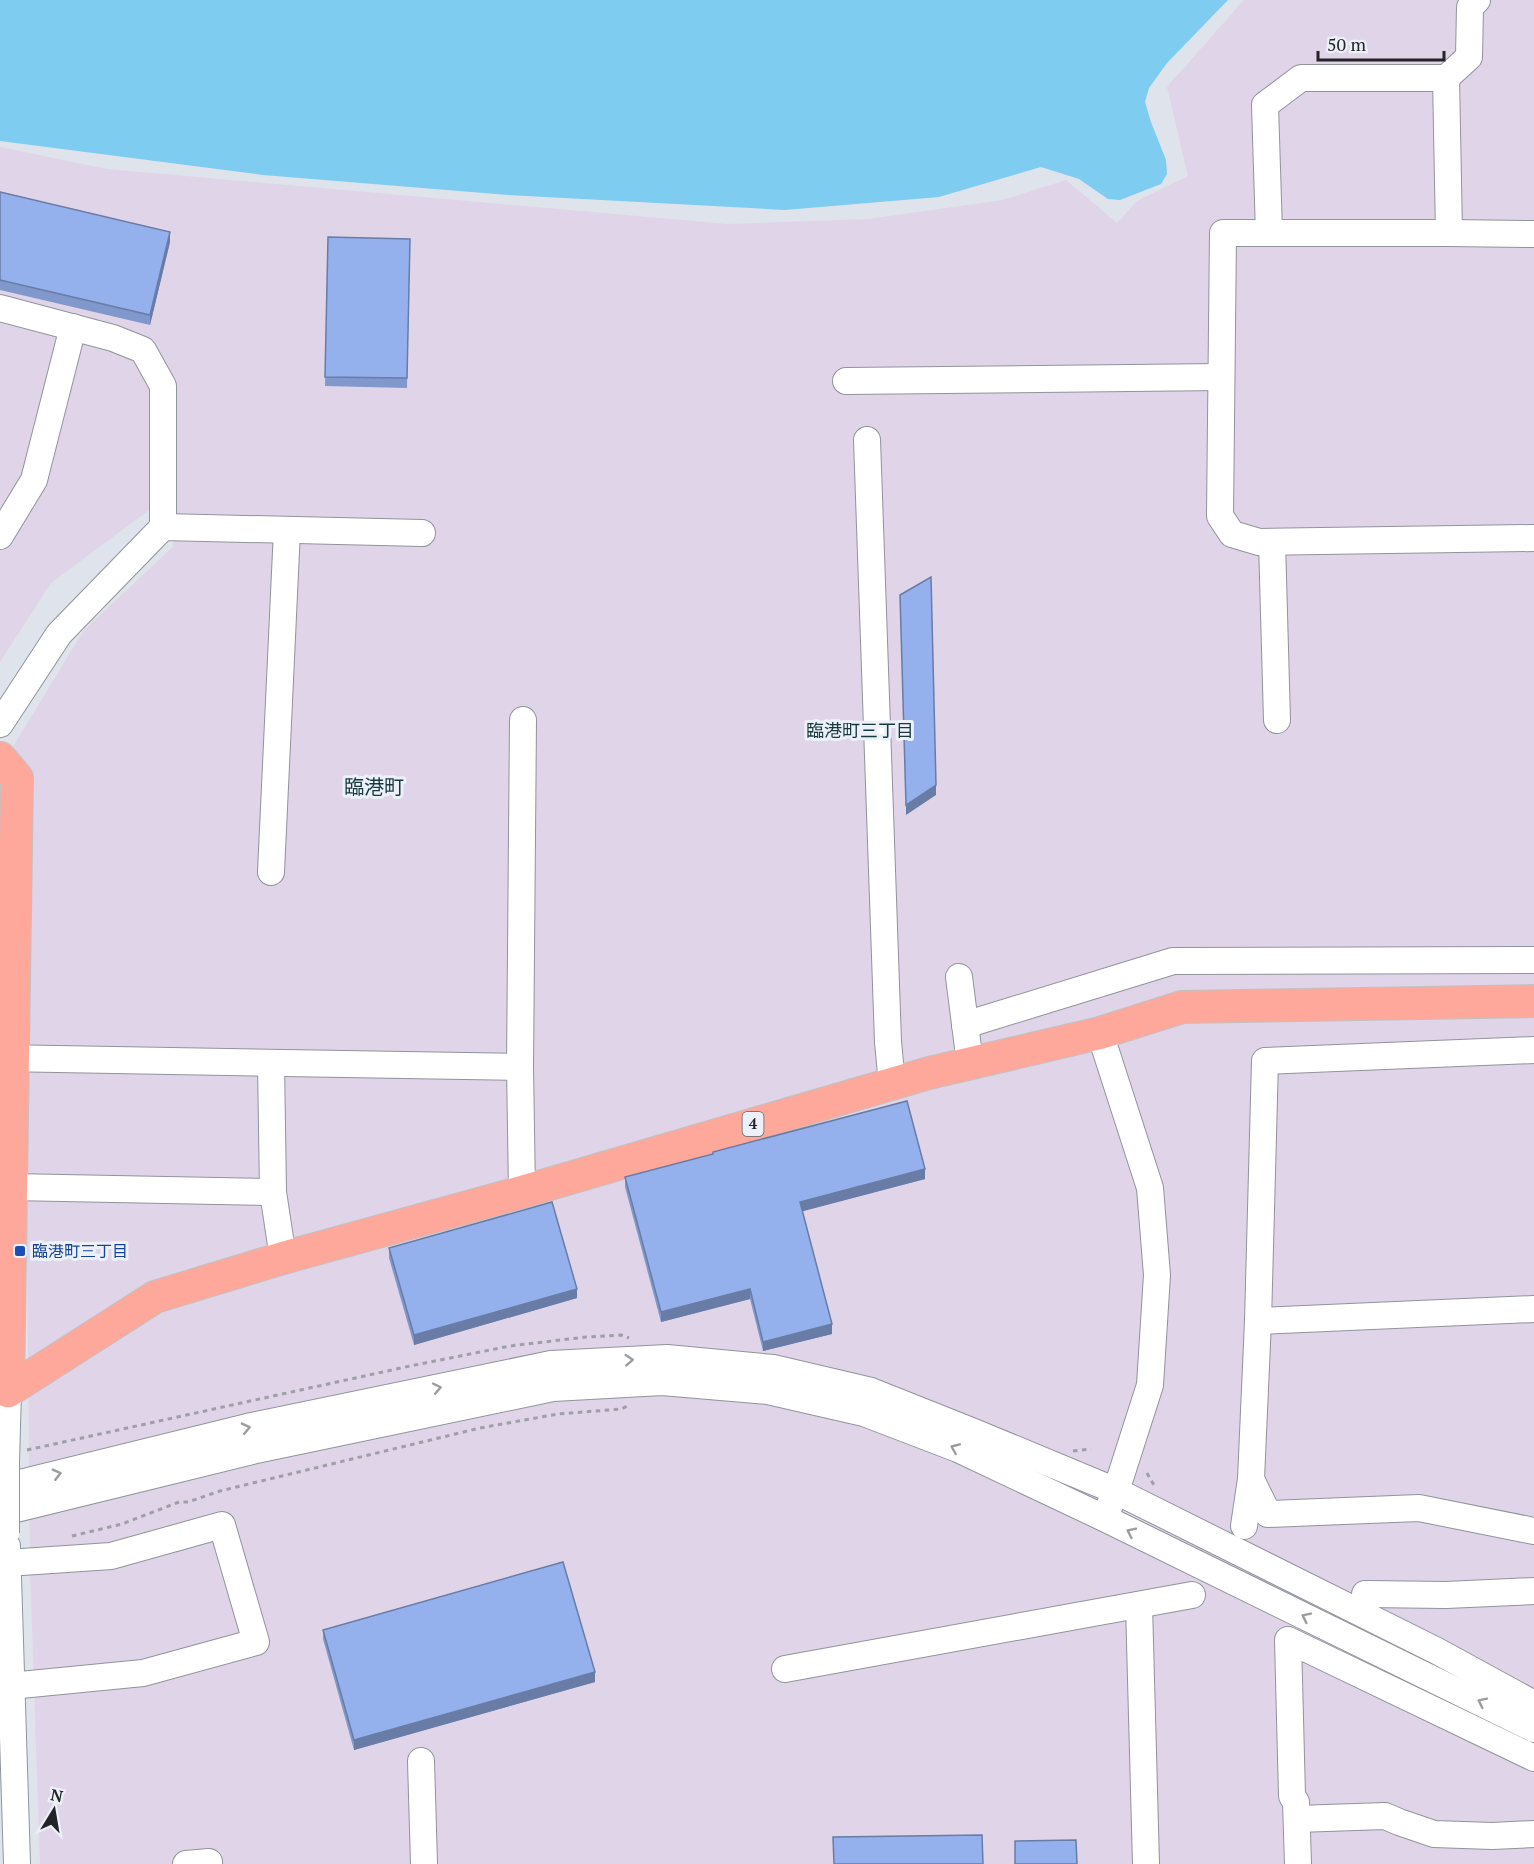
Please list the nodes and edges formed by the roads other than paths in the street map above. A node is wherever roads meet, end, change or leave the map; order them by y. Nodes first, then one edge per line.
1 (1477, 0) edge
2 (1446, 78) junction
3 (1269, 233) junction
4 (1449, 233) junction
5 (1534, 234) edge
6 (0, 308) edge
7 (73, 327) junction
8 (1221, 377) junction
9 (846, 381) dead end
10 (867, 440) dead end
11 (163, 527) junction
12 (287, 530) junction
13 (422, 533) dead end
14 (0, 536) edge
15 (1534, 538) edge
16 (1272, 542) junction
17 (523, 720) dead end
18 (1277, 720) dead end
19 (0, 724) edge
20 (0, 758) edge
21 (271, 872) dead end
22 (1534, 960) edge
23 (959, 977) dead end
24 (1534, 1001) edge
25 (965, 1025) junction
26 (1100, 1033) junction
27 (1534, 1050) edge
28 (7, 1058) edge
29 (271, 1063) junction
30 (970, 1063) junction
31 (520, 1066) junction
32 (892, 1084) junction
33 (11, 1187) junction
34 (273, 1192) junction
35 (522, 1192) junction
36 (283, 1258) junction
37 (1534, 1309) edge
38 (1258, 1321) junction
39 (8, 1391) junction
40 (1251, 1479) junction
41 (0, 1488) edge
42 (1116, 1491) junction
43 (1104, 1518) junction
44 (3, 1523) edge
45 (1244, 1526) dead end
46 (1534, 1531) edge
47 (5, 1568) edge
48 (1534, 1591) edge
49 (1365, 1594) dead end
50 (1192, 1595) dead end
51 (1139, 1605) junction
52 (785, 1669) dead end
53 (10, 1686) junction
54 (1534, 1704) edge
55 (1534, 1729) edge
56 (1534, 1758) edge
57 (422, 1761) dead end
58 (1297, 1819) junction
59 (1534, 1834) edge
60 (11, 1851) edge
61 (186, 1864) edge
62 (209, 1864) edge
63 (424, 1864) edge
64 (1146, 1864) edge
65 (1298, 1864) edge

1 - 2 street
2 - 3 street
2 - 4 street
3 - 4 street
3 - 8 street
4 - 5 street
6 - 7 street
7 - 11 street
7 - 14 street
8 - 9 street
8 - 16 street
10 - 32 street
11 - 12 street
11 - 19 street
12 - 13 street
12 - 21 street
15 - 16 street
16 - 18 street
17 - 31 street
20 - 28 main road
22 - 25 street
23 - 25 street
24 - 26 main road, 4
25 - 30 street
26 - 30 main road, 4
26 - 42 street
27 - 38 street
28 - 29 street
28 - 33 main road
29 - 31 street
29 - 34 street
30 - 32 main road, 4
31 - 35 street
32 - 35 main road, 4
33 - 34 street
33 - 39 main road
34 - 36 street
35 - 36 main road, 4
36 - 39 main road, 4
37 - 38 street
38 - 40 street
39 - 44 street, bridge
40 - 45 street
40 - 46 street
41 -> 42 street
42 - 43 street
42 - 54 street
43 -> 44 street
55 -> 43 street
44 - 47 street
47 - 53 street
47 - 53 street
48 - 49 street
50 - 51 street
51 - 52 street
51 - 64 street
53 - 60 street
56 - 58 street
57 - 63 street
58 - 59 street
58 - 65 street
61 - 62 street

